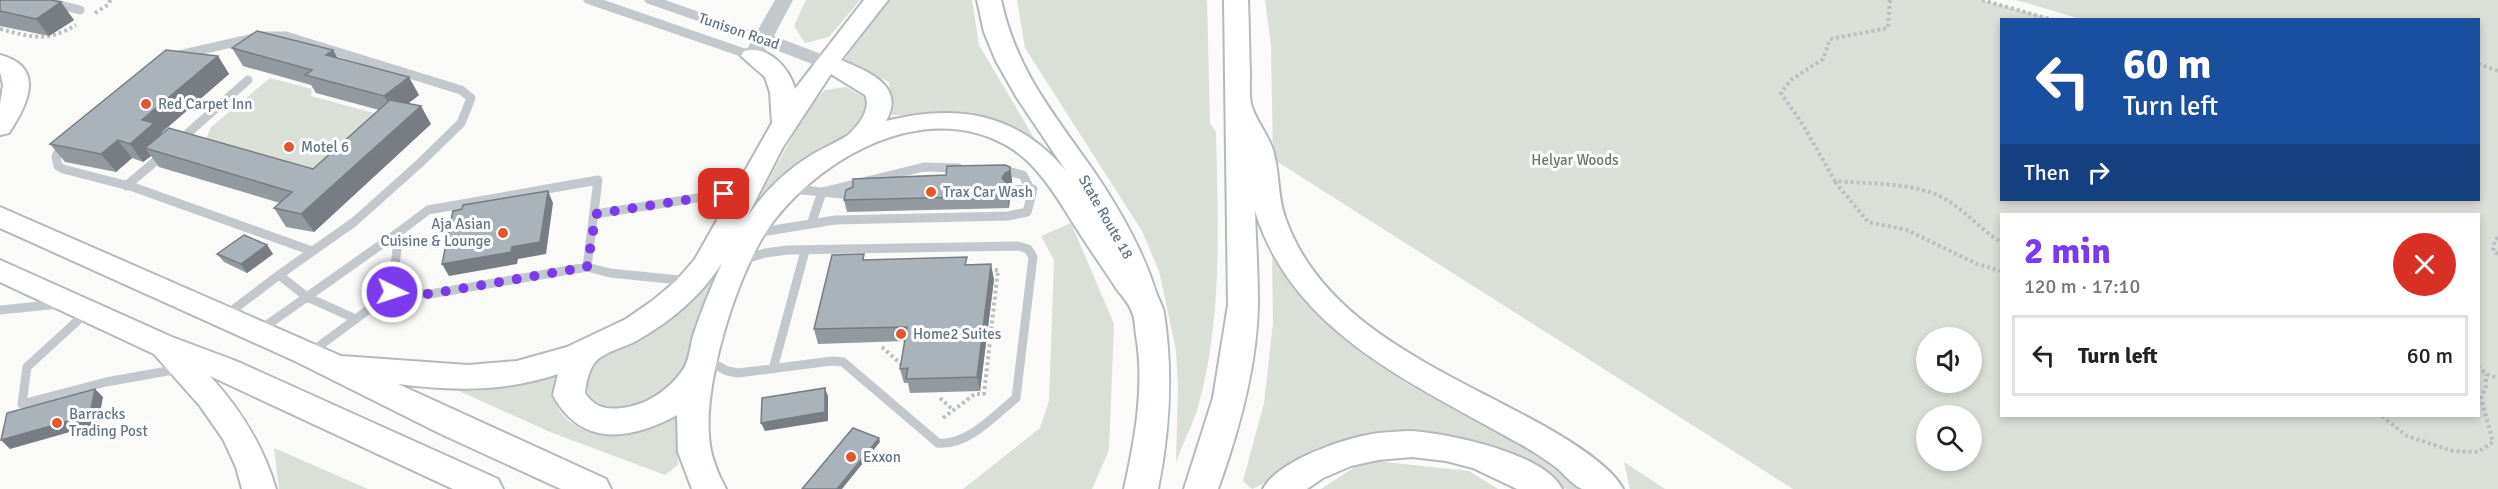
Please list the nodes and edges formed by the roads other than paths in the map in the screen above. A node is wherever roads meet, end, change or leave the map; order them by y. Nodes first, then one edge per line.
1 (40, 0) edge
2 (590, 0) edge
3 (651, 0) edge
4 (784, 0) edge
5 (876, 0) edge
6 (989, 0) edge
7 (1236, 0) edge
8 (80, 10) dead end
9 (758, 48) junction
10 (164, 58) edge
11 (0, 63) edge
12 (827, 63) junction
13 (248, 80) dead end
14 (1238, 103) junction
15 (785, 123) junction
16 (0, 128) edge
17 (70, 135) edge
18 (857, 139) junction
19 (970, 168) edge
20 (993, 169) edge
21 (126, 186) junction
22 (787, 189) junction
23 (1033, 189) junction
24 (1011, 190) dead end
25 (744, 191) junction
26 (822, 192) junction
27 (851, 195) edge
28 (596, 214) junction
29 (0, 217) edge
30 (812, 222) junction
31 (399, 232) junction
32 (750, 234) junction
33 (312, 251) junction
34 (805, 251) junction
35 (738, 262) junction
36 (587, 267) junction
37 (0, 270) edge
38 (279, 275) junction
39 (692, 281) junction
40 (392, 292) junction
41 (307, 297) junction
42 (80, 307) junction
43 (0, 310) edge
44 (1149, 313) junction
45 (224, 316) junction
46 (356, 319) junction
47 (258, 332) junction
48 (161, 345) junction
49 (586, 352) junction
50 (322, 361) junction
51 (700, 366) junction
52 (183, 368) junction
53 (773, 369) junction
54 (259, 489) edge
55 (486, 489) edge
56 (594, 489) edge
57 (709, 489) edge
58 (1141, 489) edge
59 (1201, 489) edge
60 (1280, 489) edge
61 (1545, 489) edge
62 (1606, 489) edge

1 - 8 lane
2 - 9 street, Tunison Road
3 - 9 street, Tunison Road
4 - 9 street
5 - 12 highway
6 - 44 highway, State Route 18
7 - 14 highway
9 - 12 street, Tunison Road
9 - 15 highway
10 - 33 lane
11 - 16 highway
12 - 15 highway
12 - 18 highway
13 - 21 lane
14 - 59 highway
14 - 62 highway
15 - 25 highway
17 - 21 lane
18 - 22 highway
18 - 44 highway
19 - 26 lane
20 - 23 lane
21 - 33 lane
22 - 26 lane
22 - 32 highway
23 - 24 lane
23 - 30 lane
25 - 28 lane
25 - 39 highway
26 - 27 lane
26 - 30 lane
28 - 31 lane
28 - 36 lane
29 - 45 highway
30 - 32 lane
31 - 40 lane
31 - 41 lane
32 - 35 highway
33 - 38 lane
34 - 35 lane
34 - 53 lane
34 - 53 lane
35 - 51 highway
36 - 39 lane
36 - 40 lane
37 - 42 highway
38 - 41 lane
38 - 45 lane
39 - 49 highway
40 - 46 lane
41 - 46 lane
41 - 47 lane
42 - 43 lane
42 - 48 highway
42 - 52 lane
44 - 58 highway, State Route 18
45 - 47 highway
46 - 50 lane
47 - 50 highway
48 - 52 highway
48 - 55 highway
49 - 50 highway
49 - 51 highway
50 - 56 highway
51 - 53 lane
51 - 57 highway
52 - 54 highway
60 - 61 highway

